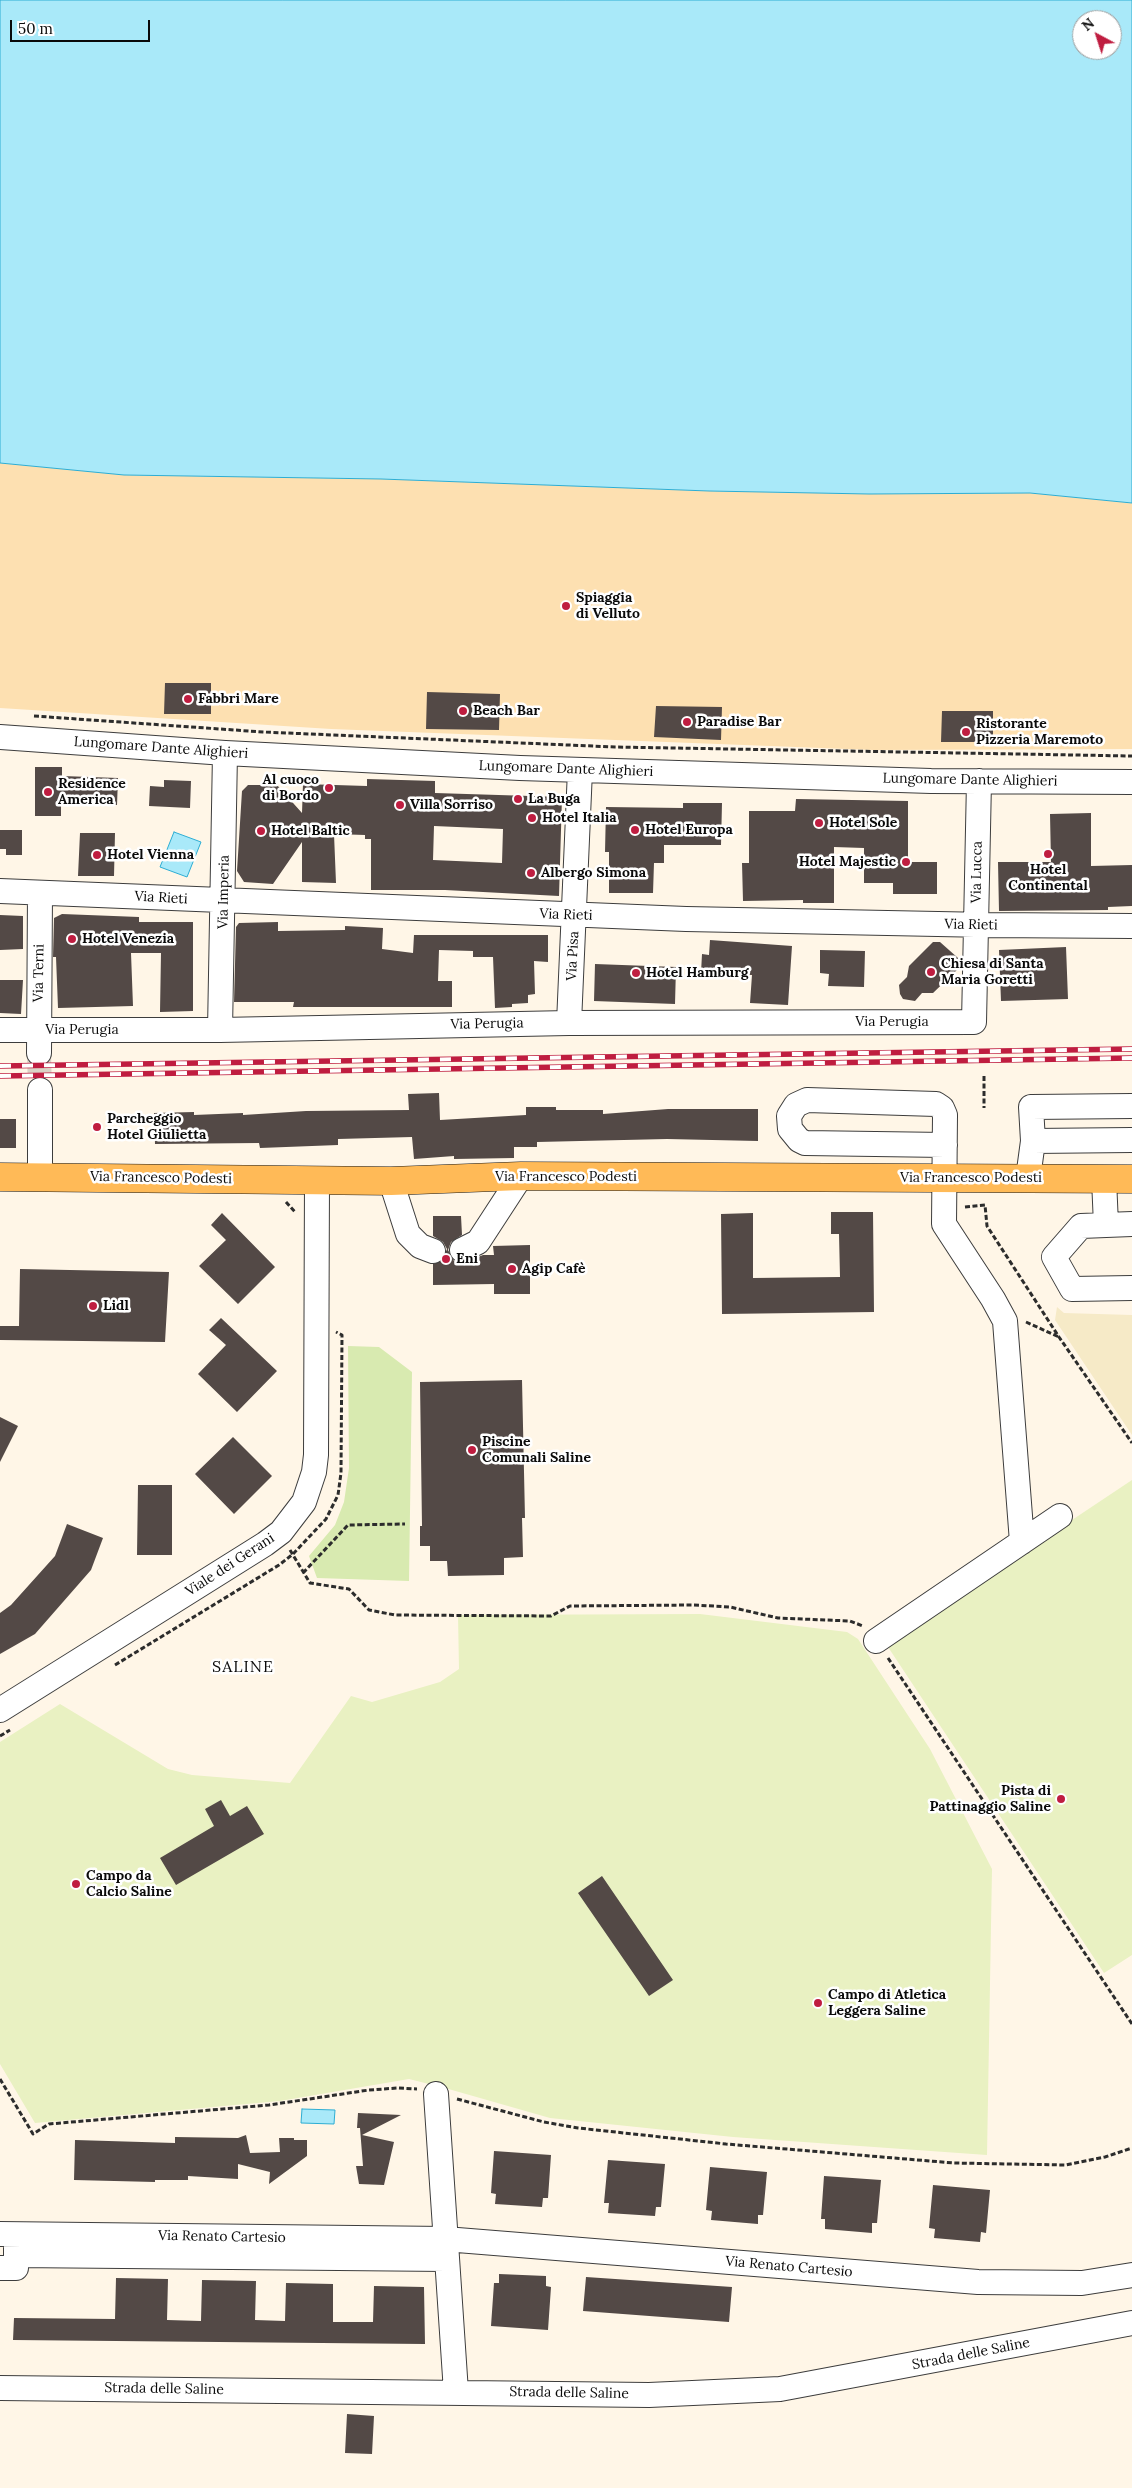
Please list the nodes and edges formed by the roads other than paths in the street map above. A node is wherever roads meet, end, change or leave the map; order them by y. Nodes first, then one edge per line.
1 (0, 737) edge
2 (225, 753) junction
3 (580, 770) junction
4 (978, 781) junction
5 (1132, 782) edge
6 (0, 891) edge
7 (40, 893) junction
8 (224, 901) junction
9 (574, 915) junction
10 (976, 925) junction
11 (1132, 926) edge
12 (570, 1022) junction
13 (974, 1022) joint
14 (0, 1030) edge
15 (38, 1030) junction
16 (220, 1030) junction
17 (39, 1053) tunnel mouth
18 (40, 1090) tunnel mouth
19 (1132, 1106) edge
20 (1132, 1140) edge
21 (1033, 1141) junction
22 (945, 1145) junction
23 (40, 1176) junction
24 (522, 1176) junction
25 (0, 1177) edge
26 (944, 1178) junction
27 (1028, 1178) junction
28 (1104, 1179) junction
29 (1132, 1179) edge
30 (317, 1180) junction
31 (391, 1180) junction
32 (1132, 1224) edge
33 (1106, 1225) junction
34 (462, 1250) dead end
35 (433, 1251) dead end
36 (1132, 1288) edge
37 (1060, 1516) dead end
38 (1022, 1542) junction
39 (876, 1641) road end
40 (0, 1710) edge
41 (436, 2094) road end
42 (180, 2237) junction
43 (348, 2239) junction
44 (17, 2241) edge
45 (446, 2249) junction
46 (1132, 2275) edge
47 (1132, 2323) edge
48 (0, 2388) edge
49 (456, 2392) junction

1 - 2 street, Lungomare Dante Alighieri
2 - 3 street, Lungomare Dante Alighieri
2 - 8 street, Via Imperia
3 - 4 street, Lungomare Dante Alighieri
3 - 9 street, Via Pisa
4 - 5 street, Lungomare Dante Alighieri
4 - 10 street, Via Lucca
6 - 7 street, Via Rieti
7 - 8 street, Via Rieti
7 - 15 street, Via Terni
8 - 9 street, Via Rieti
8 - 16 street, Via Imperia
9 - 10 street, Via Rieti
9 - 12 street, Via Pisa
10 - 11 street, Via Rieti
10 - 13 street, Via Lucca
12 - 13 street, Via Perugia
12 - 16 street, Via Perugia
14 - 15 street, Via Perugia
15 - 16 street, Via Perugia
15 - 17 street, Via Terni
18 - 23 street
19 - 21 street
20 - 21 street
21 - 27 street
22 - 22 street
22 - 26 street
23 - 25 main road, Via Francesco Podesti
23 - 30 main road, Via Francesco Podesti
24 - 26 main road, Via Francesco Podesti
24 - 31 main road, Via Francesco Podesti
24 - 34 street
26 - 27 main road, Via Francesco Podesti
26 - 38 street
27 - 28 main road, Via Francesco Podesti
28 - 29 main road, Via Francesco Podesti
28 - 33 street
30 - 31 main road, Via Francesco Podesti
30 - 40 street, Viale dei Gerani
31 - 35 street
32 - 33 street
33 - 36 street
37 - 38 street
38 - 39 street
41 - 45 street
42 - 43 street
42 - 43 street, Via Renato Cartesio
42 - 44 street, Via Renato Cartesio
43 - 45 street, Via Renato Cartesio
45 - 46 street, Via Renato Cartesio
45 - 49 street
47 - 49 street, Strada delle Saline
48 - 49 street, Strada delle Saline

